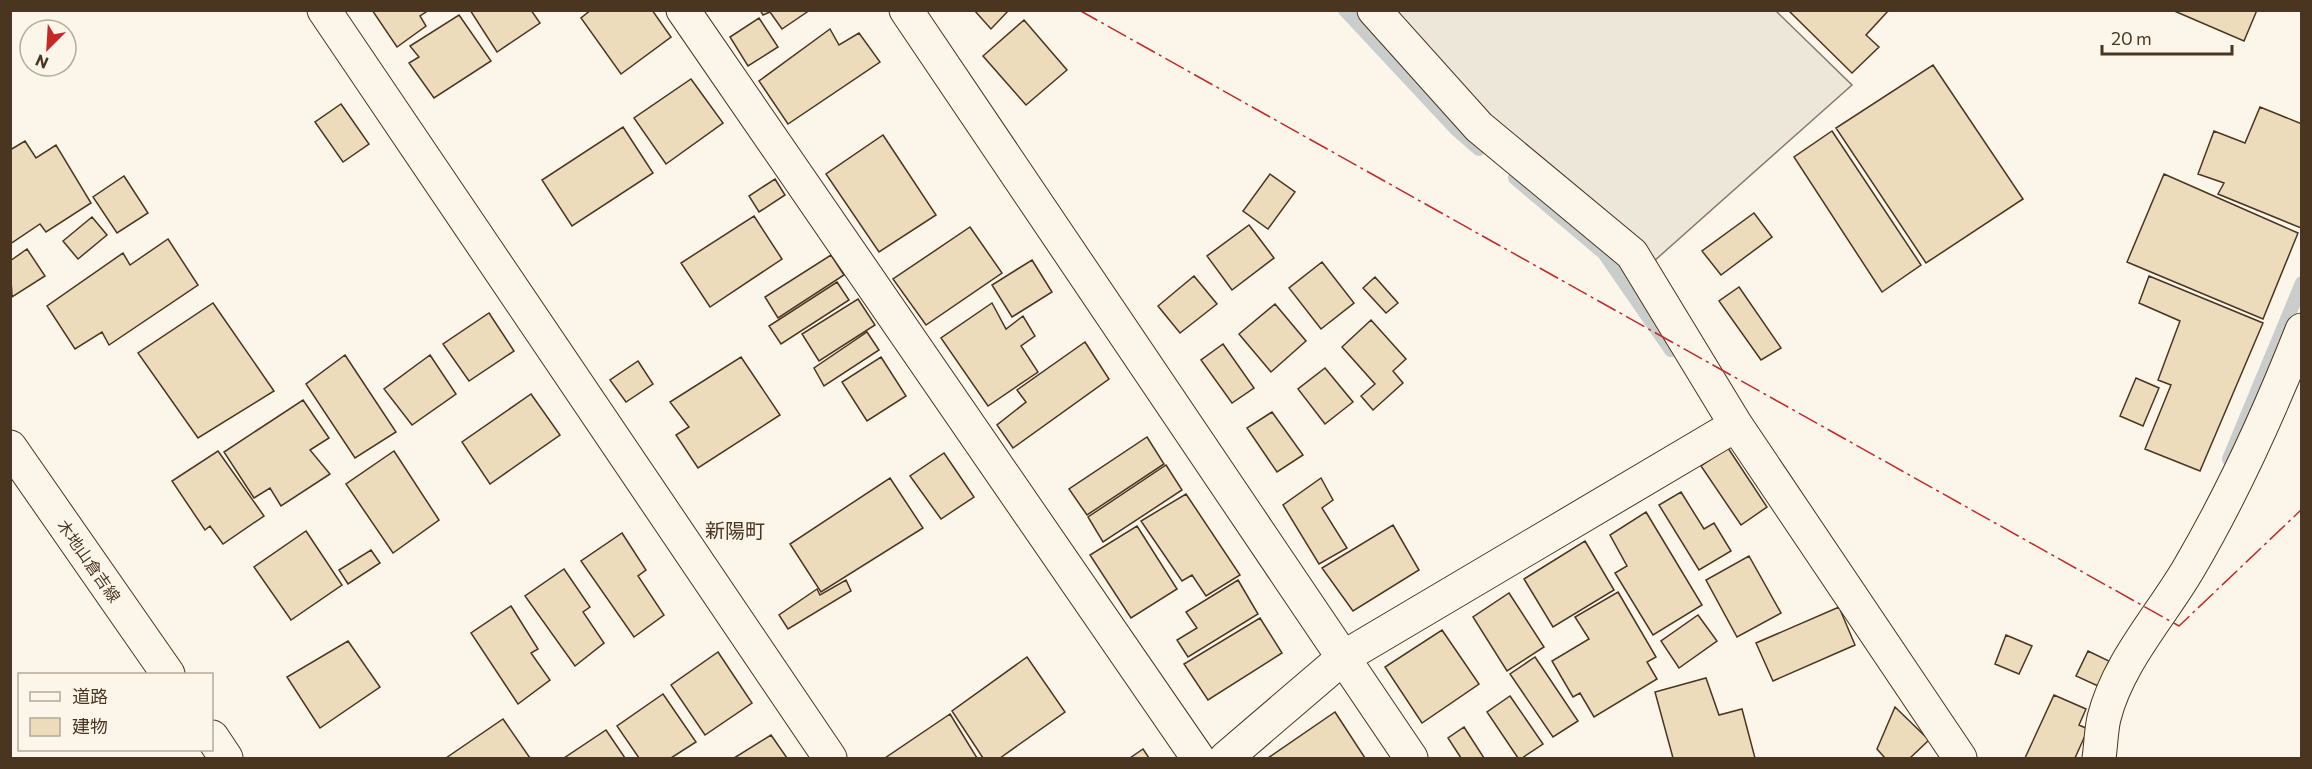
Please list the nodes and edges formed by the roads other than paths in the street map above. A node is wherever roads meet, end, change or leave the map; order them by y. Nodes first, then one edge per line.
1 (324, 10) edge
2 (683, 10) edge
3 (906, 10) edge
4 (1374, 10) edge
5 (2301, 330) edge
6 (1736, 425) junction
7 (10, 447) edge
8 (1344, 657) junction
9 (167, 673) edge
10 (213, 739) edge
11 (226, 759) edge
12 (830, 759) edge
13 (1198, 759) edge
14 (1226, 759) edge
15 (1411, 759) edge
16 (1960, 759) edge
17 (2099, 759) edge

1 - 12 street
2 - 13 street
3 - 8 street
4 - 6 street
5 - 17 street
6 - 8 street
6 - 16 street
7 - 9 street, 木地山倉吉線
8 - 14 street
8 - 15 street
10 - 11 street

